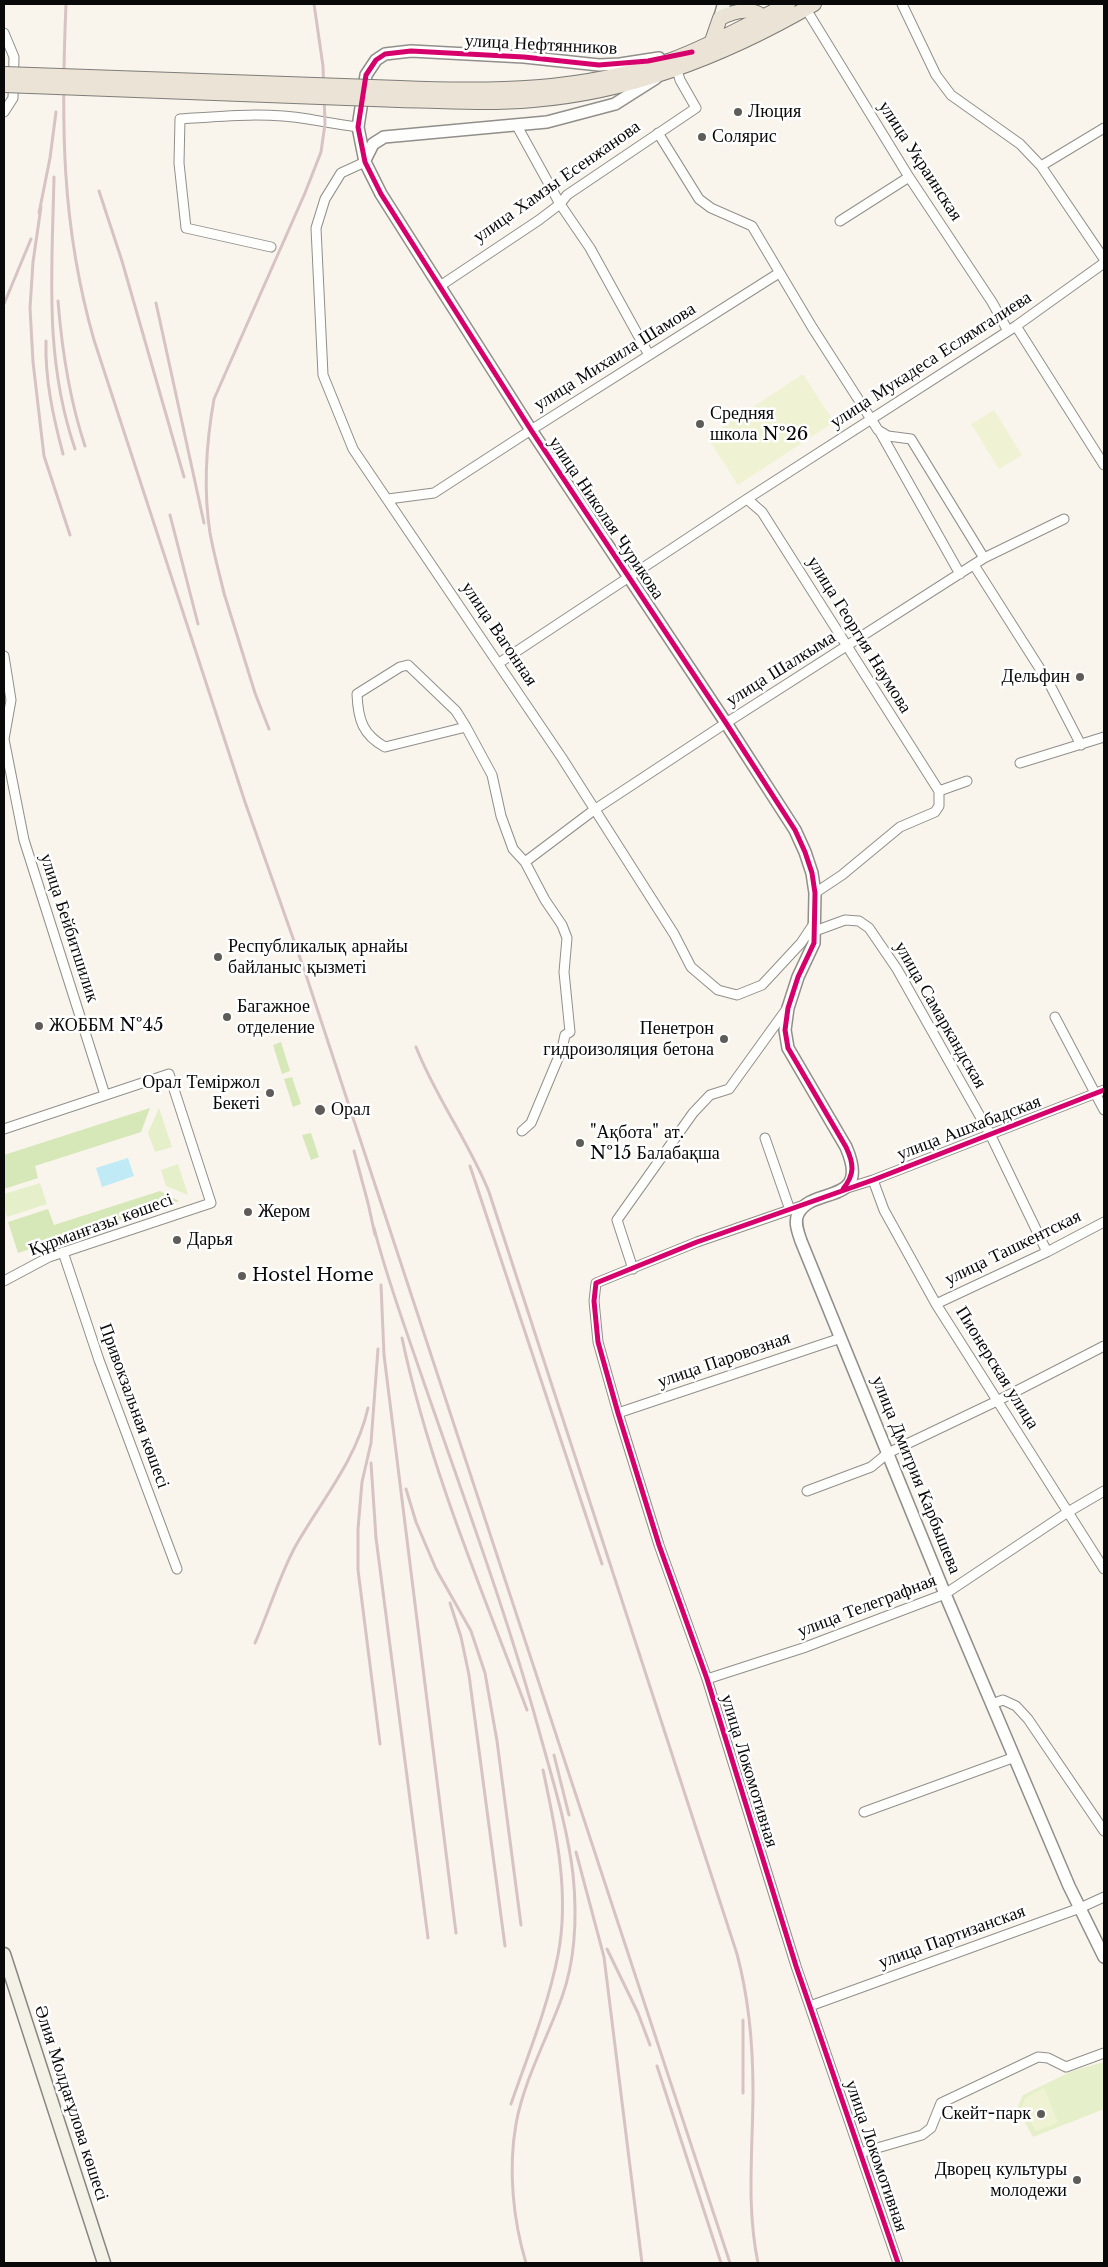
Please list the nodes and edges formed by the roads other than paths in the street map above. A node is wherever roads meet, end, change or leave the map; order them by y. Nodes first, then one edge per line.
1 (724, 4) edge
2 (902, 4) edge
3 (810, 6) edge
4 (786, 8) edge
5 (720, 18) junction
6 (768, 22) junction
7 (4, 33) edge
8 (711, 44) junction
9 (692, 52) junction
10 (677, 70) junction
11 (4, 74) edge
12 (660, 76) junction
13 (4, 85) edge
14 (400, 94) junction
15 (4, 112) edge
16 (517, 126) junction
17 (358, 127) junction
18 (1104, 128) edge
19 (658, 133) junction
20 (384, 137) junction
21 (365, 162) junction
22 (1041, 166) junction
23 (909, 177) junction
24 (560, 204) junction
25 (840, 221) dead end
26 (271, 247) dead end
27 (1104, 259) edge
28 (1104, 264) edge
29 (779, 273) junction
30 (440, 286) junction
31 (1012, 328) junction
32 (649, 355) junction
33 (870, 418) junction
34 (531, 430) junction
35 (878, 430) junction
36 (1104, 465) edge
37 (747, 499) junction
38 (388, 500) junction
39 (1064, 520) dead end
40 (984, 558) junction
41 (974, 565) junction
42 (960, 574) junction
43 (629, 577) junction
44 (847, 647) junction
45 (4, 656) edge
46 (499, 663) junction
47 (726, 723) junction
48 (466, 727) junction
49 (1104, 737) edge
50 (1081, 745) junction
51 (1020, 763) dead end
52 (967, 781) dead end
53 (939, 792) junction
54 (594, 810) junction
55 (525, 862) junction
56 (816, 893) junction
57 (815, 925) junction
58 (788, 1008) junction
59 (1055, 1018) dead end
60 (1100, 1092) edge
61 (105, 1095) junction
62 (1104, 1110) edge
63 (4, 1129) edge
64 (522, 1131) dead end
65 (990, 1134) junction
66 (765, 1138) dead end
67 (874, 1180) junction
68 (843, 1189) junction
69 (804, 1205) junction
70 (790, 1210) junction
71 (1104, 1222) edge
72 (63, 1252) junction
73 (1047, 1252) junction
74 (632, 1269) junction
75 (4, 1281) edge
76 (936, 1304) junction
77 (841, 1338) junction
78 (1104, 1346) edge
79 (997, 1402) junction
80 (618, 1413) junction
81 (888, 1453) junction
82 (807, 1491) dead end
83 (1104, 1491) edge
84 (1068, 1512) junction
85 (178, 1569) dead end
86 (1104, 1569) edge
87 (945, 1594) junction
88 (706, 1679) junction
89 (992, 1704) junction
90 (1015, 1757) junction
91 (864, 1812) dead end
92 (1104, 1831) edge
93 (1104, 1897) edge
94 (1080, 1908) junction
95 (4, 1954) edge
96 (1104, 1957) edge
97 (810, 2006) junction
98 (1104, 2053) edge
99 (860, 2153) junction
100 (103, 2263) edge
101 (898, 2263) edge

1 - 5 main road
2 - 22 street
3 - 4 main road
3 - 23 street, улица Украинская
4 - 6 main road
5 - 6 main road
5 - 8 main road
6 - 8 main road
6 - 10 main road
7 - 15 street
8 - 9 main road
9 - 14 main road
9 - 17 street, улица Нефтянников
10 - 12 main road
10 - 19 street, улица Хамзы Есенжанова
11 - 14 main road, bridge
12 - 14 main road
12 - 16 street
13 - 14 main road, bridge
16 - 20 street
16 - 24 street
17 - 20 street
17 - 21 street, улица Нефтянников
17 - 26 street
18 - 22 street
19 - 24 street, улица Хамзы Есенжанова
19 - 29 street
20 - 21 street
21 - 30 street, улица Николая Чурикова
21 - 38 street, улица Вагонная
22 - 27 street
23 - 25 street
23 - 31 street, улица Украинская
24 - 30 street, улица Хамзы Есенжанова
24 - 32 street
28 - 31 street, улица Мукадеса Еслямгалиева
29 - 32 street, улица Михаила Шамова
29 - 33 street
30 - 34 street, улица Николая Чурикова
31 - 33 street, улица Мукадеса Еслямгалиева
31 - 36 street, улица Украинская
32 - 34 street, улица Михаила Шамова
33 - 35 street
33 - 37 street, улица Мукадеса Еслямгалиева
34 - 38 street, улица Михаила Шамова
34 - 43 street, улица Николая Чурикова
35 - 40 street
35 - 42 street
37 - 43 street, улица Мукадеса Еслямгалиева
37 - 44 street, улица Георгия Наумова
38 - 46 street, улица Вагонная
39 - 40 street, улица Шалкыма
40 - 41 street, улица Шалкыма
41 - 42 street, улица Шалкыма
41 - 50 street
42 - 44 street, улица Шалкыма
43 - 46 street, улица Мукадеса Еслямгалиева
43 - 47 street, улица Николая Чурикова
44 - 47 street, улица Шалкыма
44 - 53 street, улица Георгия Наумова
45 - 61 street, улица Бейбитшилик
46 - 54 street, улица Вагонная
47 - 54 street, улица Шалкыма
47 - 56 street, улица Николая Чурикова
48 - 48 street
48 - 55 street
49 - 50 street
50 - 51 street
52 - 53 street
53 - 56 street
54 - 55 street, улица Шалкыма
54 - 57 street, улица Вагонная
55 - 64 street
56 - 57 street, улица Николая Чурикова
57 - 58 street, улица Николая Чурикова
57 - 65 street, улица Самаркандская
58 - 68 street, улица Николая Чурикова
58 - 74 street
59 - 60 street
60 - 62 street
60 - 65 street, улица Ашхабадская
61 - 63 street
61 - 72 street, Құрманғазы көшесі
65 - 67 street, улица Ашхабадская
65 - 73 street, улица Самаркандская
66 - 70 street
67 - 68 street, улица Ашхабадская
67 - 76 street, Пионерская улица
68 - 69 street
69 - 70 street
69 - 77 street, улица Дмитрия Карбышева
70 - 74 street
71 - 73 street, улица Ташкентская
72 - 75 street, Құрманғазы көшесі
72 - 85 street, Привокзальная көшесі
73 - 76 street, улица Ташкентская
74 - 80 street, улица Локомотивная
76 - 79 street, Пионерская улица
77 - 80 street, улица Паровозная
77 - 81 street, улица Дмитрия Карбышева
78 - 79 street
79 - 81 street
79 - 84 street, Пионерская улица
80 - 88 street, улица Локомотивная
81 - 82 street
81 - 87 street, улица Дмитрия Карбышева
83 - 84 street, улица Телеграфная
84 - 86 street, Пионерская улица
84 - 87 street, улица Телеграфная
87 - 88 street, улица Телеграфная
87 - 89 street, улица Дмитрия Карбышева
88 - 97 street, улица Локомотивная
89 - 90 street, улица Дмитрия Карбышева
89 - 92 street
90 - 91 street
90 - 94 street, улица Дмитрия Карбышева
93 - 94 street, улица Партизанская
94 - 96 street, улица Дмитрия Карбышева
94 - 97 street, улица Партизанская
95 - 100 main road, Әлия Молдағұлова көшесі
97 - 99 street, улица Локомотивная
98 - 99 street
99 - 101 street, улица Локомотивная

